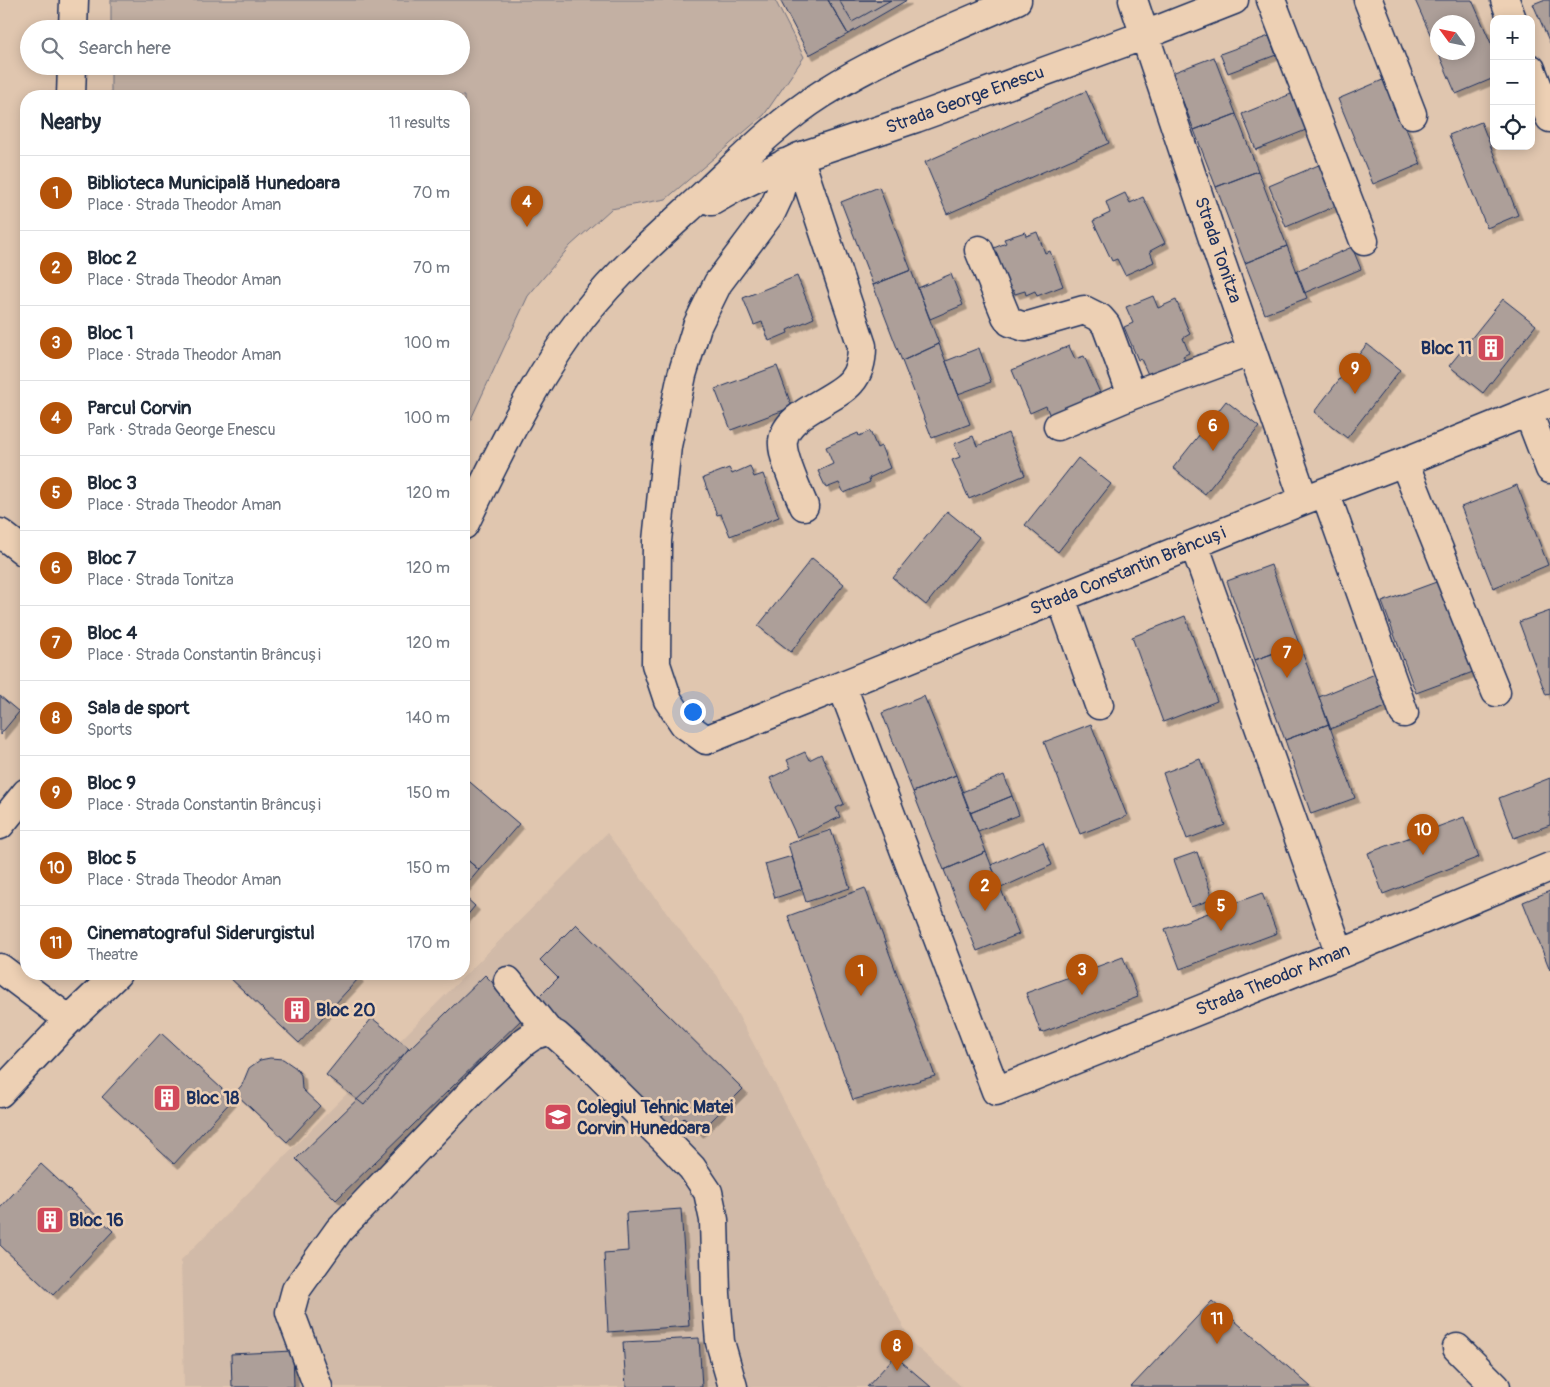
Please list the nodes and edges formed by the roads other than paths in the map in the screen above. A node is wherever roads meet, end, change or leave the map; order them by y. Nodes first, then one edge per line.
1 (74, 0) edge
2 (1017, 0) edge
3 (1133, 0) edge
4 (1234, 0) edge
5 (1271, 0) edge
6 (1368, 0) edge
7 (1505, 0) edge
8 (1511, 15) edge
9 (73, 20) edge
10 (1145, 35) junction
11 (72, 75) edge
12 (1535, 79) edge
13 (71, 90) edge
14 (1412, 114) dead end
15 (1550, 118) edge
16 (792, 160) junction
17 (668, 228) junction
18 (1364, 242) dead end
19 (979, 250) dead end
20 (1252, 351) junction
21 (1132, 395) junction
22 (1539, 408) edge
23 (1058, 426) dead end
24 (1404, 462) junction
25 (1550, 470) edge
26 (1314, 496) junction
27 (804, 506) dead end
28 (470, 513) edge
29 (0, 533) edge
30 (1194, 544) junction
31 (20, 548) edge
32 (1061, 598) junction
33 (842, 686) junction
34 (1496, 692) dead end
35 (1099, 704) dead end
36 (1404, 713) dead end
37 (20, 800) edge
38 (0, 825) edge
39 (1550, 867) edge
40 (1340, 954) junction
41 (0, 968) edge
42 (111, 980) edge
43 (508, 981) dead end
44 (69, 1020) junction
45 (548, 1031) junction
46 (0, 1093) edge
47 (1457, 1348) dead end
48 (318, 1387) edge
49 (733, 1387) edge
50 (1496, 1387) edge

1 - 9 street
2 - 17 street, Strada George Enescu
3 - 10 street, Strada Tonitza
4 - 10 street, Strada George Enescu
5 - 18 street
6 - 14 street
7 - 8 street
10 - 16 street, Strada George Enescu
10 - 20 street, Strada Tonitza
11 - 13 street
12 - 15 street
16 - 17 street, Strada George Enescu
16 - 27 street
16 - 33 street, Strada Constantin Brâncuși
17 - 28 street, Strada George Enescu
19 - 21 street
20 - 21 street
20 - 26 street, Strada Tonitza
21 - 23 street
22 - 24 street, Strada Constantin Brâncuși
22 - 25 street
24 - 26 street, Strada Constantin Brâncuși
24 - 34 street
26 - 30 street, Strada Constantin Brâncuși
26 - 36 street, Strada Tonitza
29 - 31 street
30 - 32 street, Strada Constantin Brâncuși
30 - 40 street
32 - 33 street, Strada Constantin Brâncuși
32 - 35 street
33 - 40 street, Strada Theodor Aman
37 - 38 street
39 - 40 street, Strada Theodor Aman
41 - 44 street
42 - 44 street
43 - 45 street
44 - 46 street
45 - 48 street
45 - 49 street
47 - 50 street

